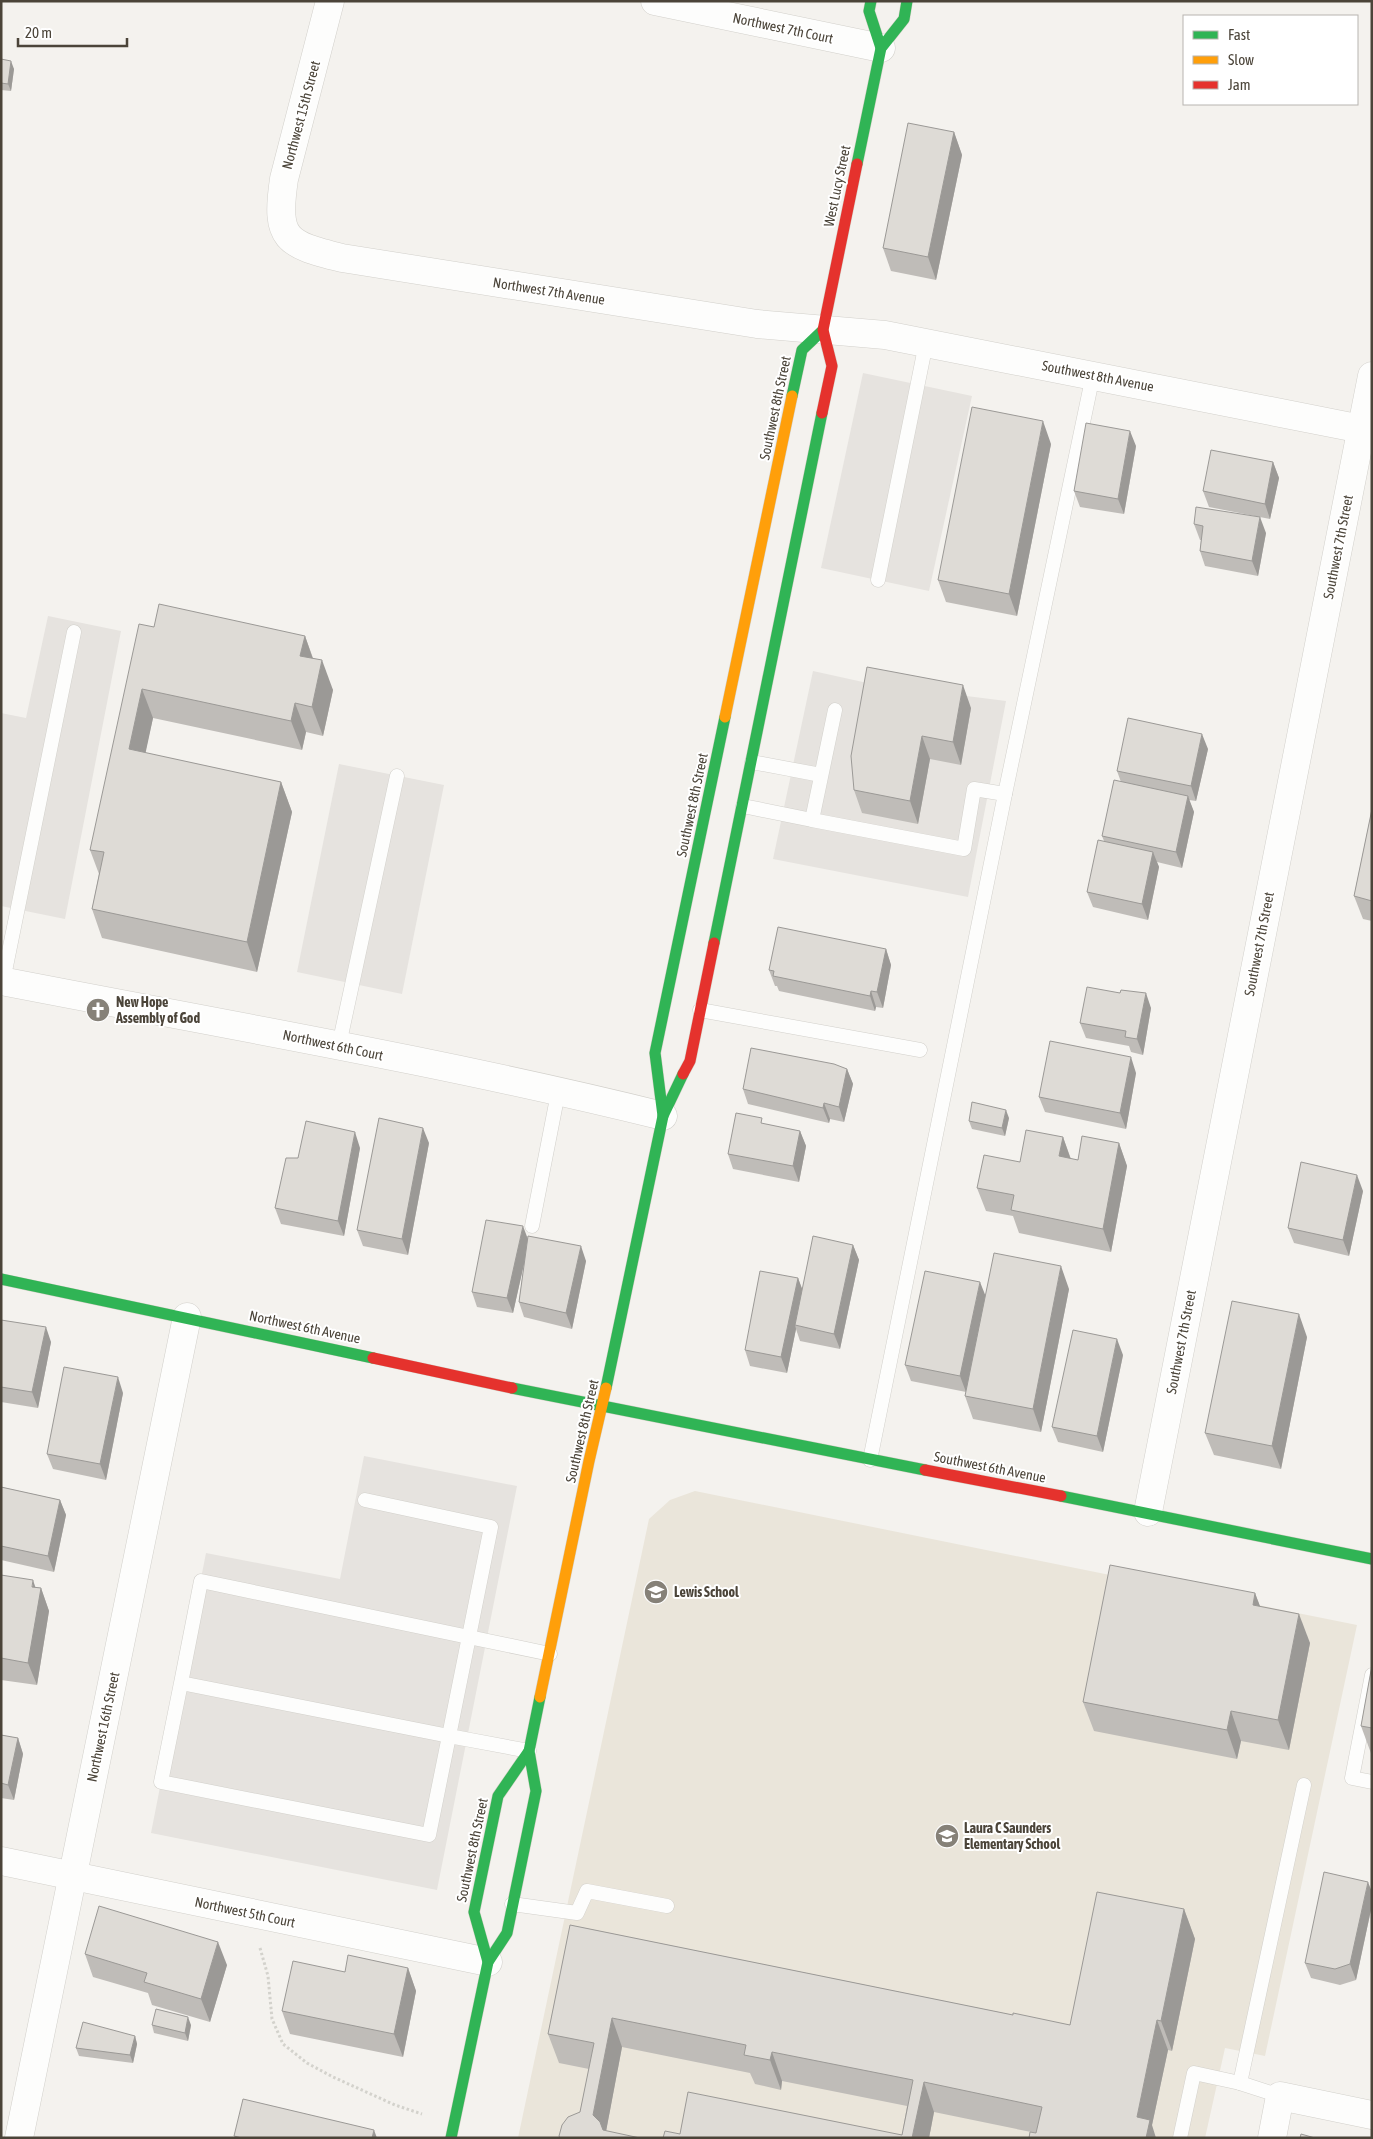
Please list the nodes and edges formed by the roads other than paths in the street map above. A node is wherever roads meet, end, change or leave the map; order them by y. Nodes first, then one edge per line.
1 (330, 1) edge
2 (655, 1) edge
3 (871, 1) edge
4 (907, 1) edge
5 (881, 48) junction
6 (283, 230) joint
7 (823, 330) junction
8 (926, 343) junction
9 (1093, 375) junction
10 (1372, 376) edge
11 (1367, 430) edge
12 (878, 580) dead end
13 (74, 632) dead end
14 (835, 710) dead end
15 (752, 762) junction
16 (822, 775) junction
17 (397, 776) dead end
18 (1005, 794) junction
19 (743, 806) junction
20 (812, 820) junction
21 (2, 981) edge
22 (700, 1010) junction
23 (339, 1045) junction
24 (920, 1050) dead end
25 (558, 1092) junction
26 (663, 1116) junction
27 (532, 1226) dead end
28 (1, 1279) edge
29 (187, 1317) junction
30 (602, 1405) junction
31 (870, 1460) junction
32 (364, 1500) dead end
33 (1148, 1512) junction
34 (1372, 1559) edge
35 (469, 1636) junction
36 (550, 1654) junction
37 (1372, 1675) edge
38 (180, 1683) junction
39 (449, 1736) junction
40 (529, 1751) junction
41 (1372, 1782) edge
42 (1304, 1785) dead end
43 (1, 1861) edge
44 (73, 1876) junction
45 (512, 1904) junction
46 (667, 1906) dead end
47 (488, 1962) junction
48 (1240, 2082) junction
49 (1280, 2096) junction
50 (1372, 2115) edge
51 (19, 2138) edge
52 (451, 2138) edge
53 (1180, 2138) edge
54 (1272, 2138) edge

1 - 6 street, Northwest 15th Street
2 - 5 street, Northwest 7th Court
3 - 5 street, West Lucy Street
4 - 5 street, West Lucy Street
5 - 7 street, West Lucy Street
6 - 7 street, Northwest 7th Avenue
7 - 8 street, Southwest 8th Avenue
7 - 15 street, Southwest 8th Street
7 - 26 street, Southwest 8th Street
8 - 9 street, Southwest 8th Avenue
8 - 12 lane
9 - 11 street, Southwest 8th Avenue
9 - 18 lane
10 - 11 street, Southwest 7th Street
11 - 33 street, Southwest 7th Street
13 - 21 lane
14 - 16 lane
15 - 16 lane
15 - 19 street, Southwest 8th Street
16 - 20 lane
17 - 23 lane
18 - 20 lane
18 - 31 lane
19 - 20 lane
19 - 22 street, Southwest 8th Street
21 - 23 street, Northwest 6th Court
22 - 24 lane
22 - 26 street, Southwest 8th Street
23 - 25 street, Northwest 6th Court
25 - 26 street, Northwest 6th Court
25 - 27 lane
26 - 30 street, Southwest 8th Street
28 - 29 street, Northwest 6th Avenue
29 - 30 street, Northwest 6th Avenue
29 - 44 street, Northwest 16th Street
30 - 31 street, Southwest 6th Avenue
30 - 36 street, Southwest 8th Street
31 - 33 street, Southwest 6th Avenue
32 - 35 lane
33 - 34 street, Southwest 6th Avenue
35 - 36 lane
35 - 38 lane
35 - 39 lane
36 - 40 street, Southwest 8th Street
37 - 41 lane
38 - 39 lane
38 - 39 lane
39 - 40 lane
40 - 45 street, Southwest 8th Street
40 - 47 street, Southwest 8th Street
42 - 48 lane
43 - 44 street, Northwest 5th Court
44 - 47 street, Northwest 5th Court
44 - 51 street, Northwest 16th Street
45 - 46 lane
45 - 47 street, Southwest 8th Street
47 - 52 street, Southwest 8th Street
48 - 49 lane
48 - 53 lane
49 - 50 street
49 - 54 street

